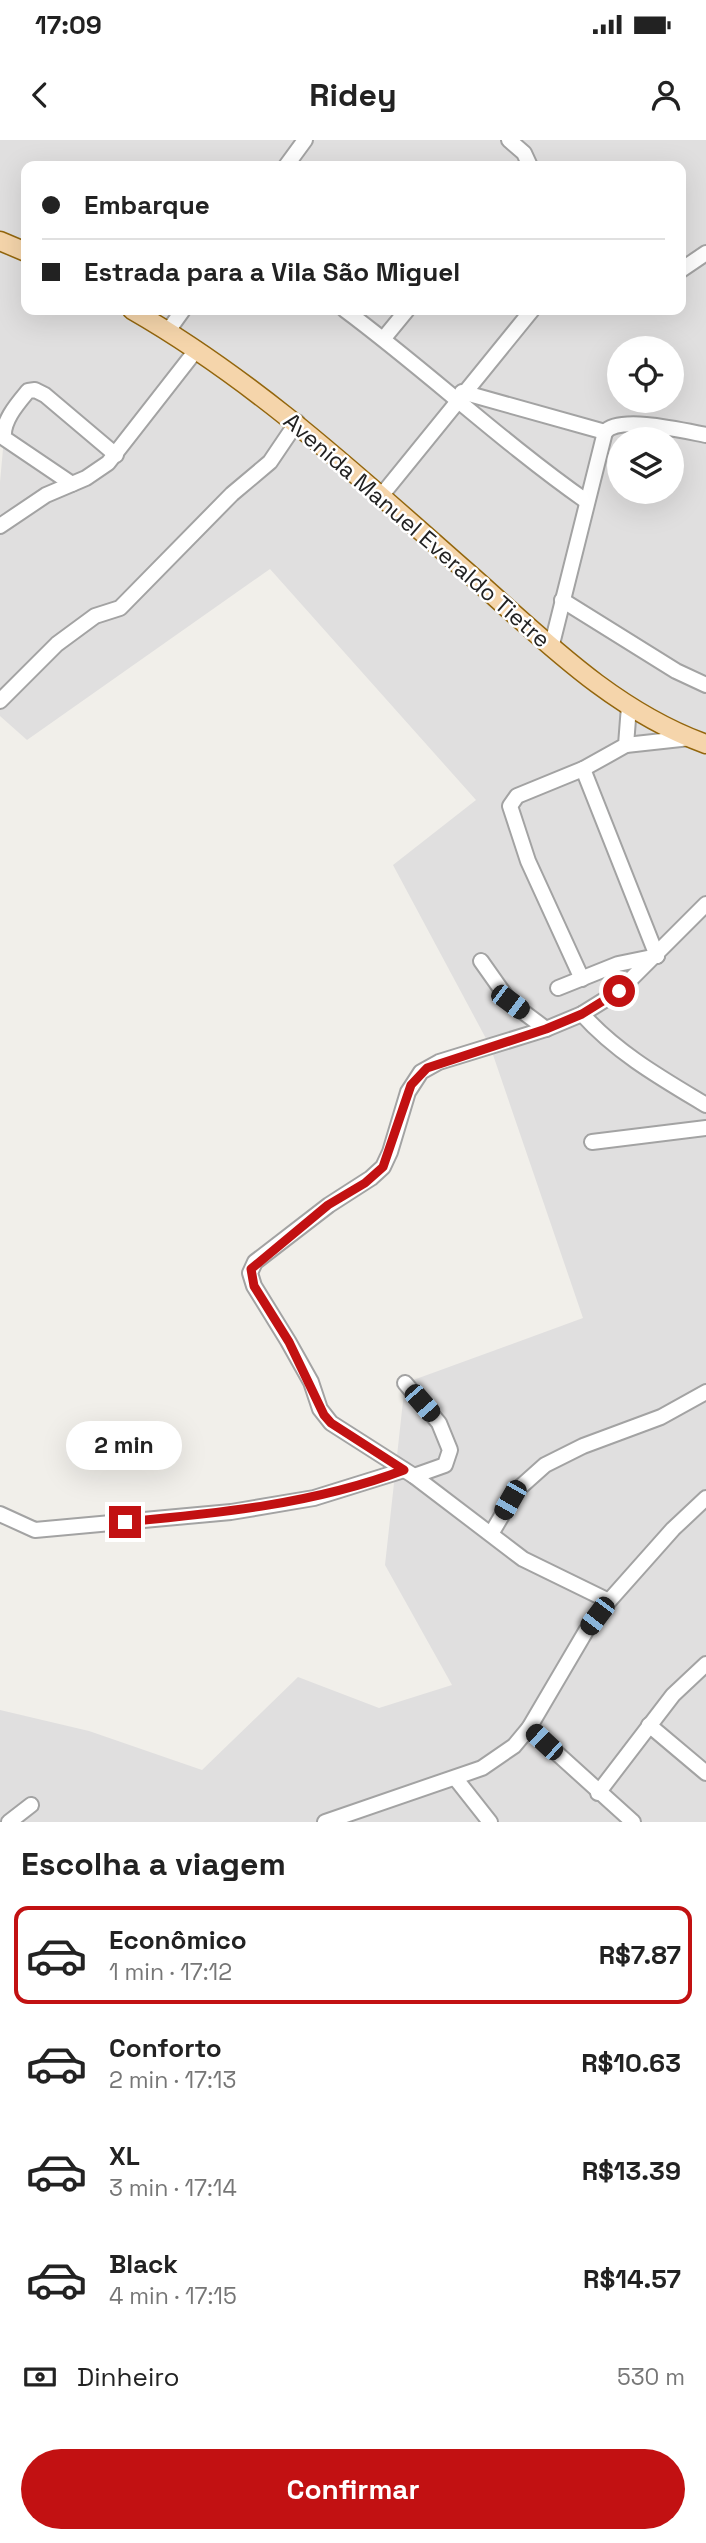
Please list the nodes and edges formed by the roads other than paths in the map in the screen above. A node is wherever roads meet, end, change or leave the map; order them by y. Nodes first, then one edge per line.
1 (305, 140) edge
2 (509, 140) edge
3 (290, 161) edge
4 (528, 161) edge
5 (0, 241) edge
6 (21, 250) edge
7 (706, 253) edge
8 (686, 267) edge
9 (141, 315) edge
10 (179, 315) edge
11 (352, 315) edge
12 (403, 315) edge
13 (528, 315) edge
14 (168, 331) junction
15 (384, 338) junction
16 (197, 349) junction
17 (460, 395) junction
18 (297, 422) junction
19 (605, 432) junction
20 (706, 435) edge
21 (116, 455) junction
22 (72, 484) junction
23 (381, 496) junction
24 (586, 501) junction
25 (0, 527) edge
26 (562, 600) junction
27 (551, 648) junction
28 (706, 685) edge
29 (0, 701) edge
30 (629, 706) junction
31 (698, 741) edge
32 (626, 745) junction
33 (583, 769) junction
34 (706, 904) edge
35 (657, 956) junction
36 (481, 961) dead end
37 (582, 979) junction
38 (558, 988) dead end
39 (582, 1014) junction
40 (546, 1029) junction
41 (706, 1105) edge
42 (706, 1128) edge
43 (592, 1142) dead end
44 (405, 1383) dead end
45 (706, 1392) edge
46 (409, 1473) junction
47 (706, 1498) edge
48 (0, 1514) edge
49 (491, 1534) junction
50 (609, 1601) junction
51 (703, 1670) edge
52 (649, 1725) junction
53 (529, 1728) junction
54 (706, 1773) edge
55 (456, 1779) junction
56 (598, 1793) junction
57 (31, 1805) dead end
58 (9, 1822) edge
59 (325, 1822) edge
60 (490, 1822) edge
61 (633, 1822) edge

1 - 3 street
2 - 4 street
5 - 6 main road
7 - 8 street
9 - 14 main road, Avenida Manuel Everaldo Tietre
10 - 14 street
11 - 15 street
12 - 15 street
13 - 17 street
14 - 16 main road, Avenida Manuel Everaldo Tietre
15 - 17 street
16 - 18 main road, Avenida Manuel Everaldo Tietre
16 - 21 street
17 - 19 street
17 - 23 street
17 - 24 street
18 - 23 main road, Avenida Manuel Everaldo Tietre
18 - 29 street
19 - 20 street
19 - 24 street
21 - 22 street
21 - 22 street
22 - 25 street
23 - 27 main road, Avenida Manuel Everaldo Tietre
24 - 26 street
26 - 27 street
26 - 28 street
27 - 30 main road, Avenida Manuel Everaldo Tietre
30 - 31 main road, Avenida Manuel Everaldo Tietre
30 - 32 street
31 - 32 street
32 - 33 street
33 - 35 street
33 - 37 street
34 - 35 street
35 - 37 street
35 - 39 street
36 - 40 street
37 - 38 street
39 - 40 street
39 - 41 street
40 - 46 street
42 - 43 street
44 - 46 street
45 - 49 street
46 - 48 street
46 - 49 street
47 - 50 street
49 - 50 street
50 - 53 street
51 - 52 street
52 - 54 street
52 - 56 street
53 - 55 street
53 - 56 street
55 - 59 street
55 - 60 street
56 - 61 street
57 - 58 street

